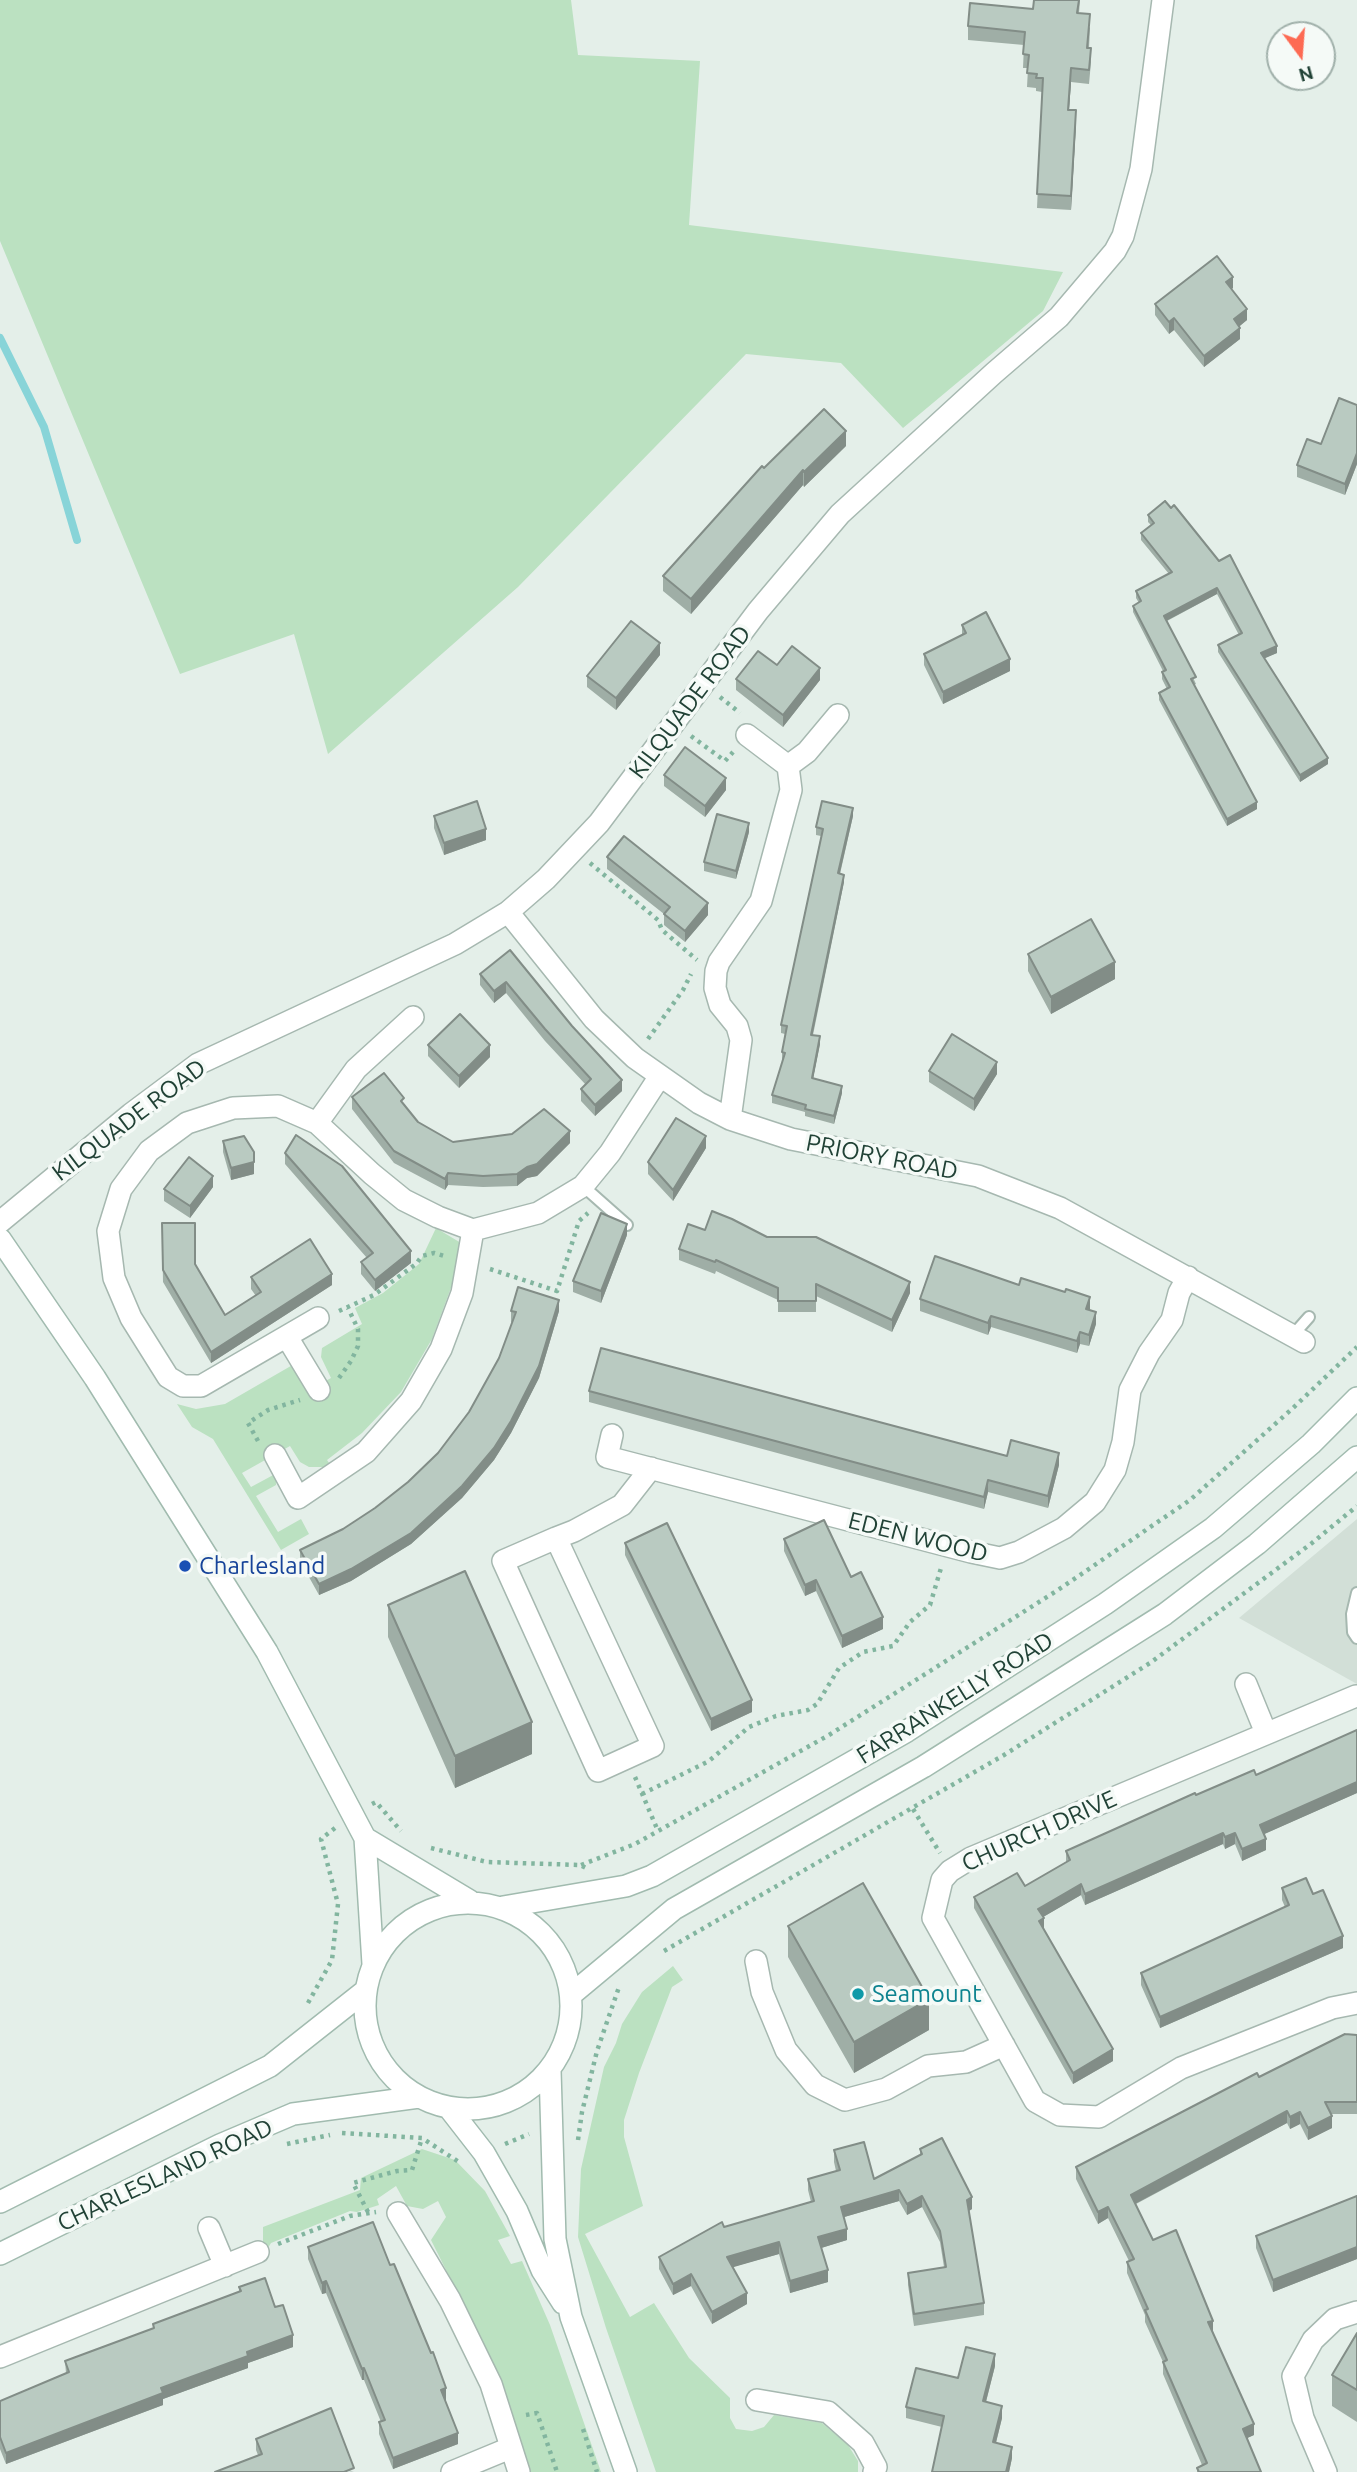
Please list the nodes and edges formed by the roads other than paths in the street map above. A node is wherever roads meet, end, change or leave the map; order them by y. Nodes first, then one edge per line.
1 (1163, 0) edge
2 (838, 715) dead end
3 (747, 735) road end
4 (788, 766) junction
5 (508, 912) junction
6 (413, 1017) dead end
7 (660, 1076) junction
8 (730, 1119) junction
9 (317, 1123) junction
10 (583, 1186) junction
11 (0, 1222) edge
12 (627, 1225) edge
13 (473, 1230) junction
14 (0, 1239) edge
15 (1188, 1277) junction
16 (1309, 1317) dead end
17 (318, 1318) dead end
18 (288, 1337) junction
19 (1299, 1338) joint
20 (319, 1390) dead end
21 (1357, 1398) edge
22 (612, 1435) dead end
23 (275, 1455) dead end
24 (1357, 1457) edge
25 (651, 1468) junction
26 (556, 1538) junction
27 (1357, 1593) edge
28 (1357, 1638) edge
29 (1246, 1684) dead end
30 (1356, 1696) edge
31 (1266, 1733) junction
32 (365, 1838) junction
33 (470, 1902) junction
34 (503, 1908) junction
35 (756, 1961) dead end
36 (373, 1964) junction
37 (365, 1991) junction
38 (572, 1994) junction
39 (1357, 2003) edge
40 (1004, 2045) junction
41 (550, 2070) junction
42 (418, 2097) junction
43 (449, 2108) junction
44 (0, 2203) edge
45 (398, 2213) road end
46 (209, 2228) dead end
47 (258, 2252) road end
48 (0, 2254) edge
49 (225, 2266) junction
50 (1357, 2312) edge
51 (571, 2317) junction
52 (0, 2357) edge
53 (757, 2400) dead end
54 (510, 2448) junction
55 (452, 2472) edge
56 (519, 2472) edge
57 (626, 2472) edge
58 (874, 2472) edge
59 (1326, 2472) edge

1 - 5 street, KILQUADE ROAD
2 - 4 street
3 - 4 street
4 - 8 street
5 - 7 street, PRIORY ROAD
5 - 11 street, KILQUADE ROAD
6 - 9 street
7 - 8 street, PRIORY ROAD
7 - 10 street
8 - 15 street, PRIORY ROAD
9 - 13 street
9 - 18 street
10 - 12 lane
10 - 13 street
13 - 23 street
14 - 32 street
15 - 19 street, PRIORY ROAD
15 - 25 street, EDEN WOOD
16 - 19 lane
17 - 18 street
18 - 20 street
21 - 34 street, FARRANKELLY ROAD
22 - 25 street, EDEN WOOD
24 - 38 street, FARRANKELLY ROAD
25 - 26 street
26 - 26 street
27 - 28 lane
29 - 31 street
30 - 31 street, CHURCH DRIVE
31 - 40 street, CHURCH DRIVE
32 - 33 street
32 - 36 street
33 - 34 street
33 - 36 street
34 - 38 street
35 - 40 street
36 - 37 street
37 - 42 street
37 - 44 street, CHARLESLAND ROAD
38 - 41 street
39 - 40 street, CHURCH DRIVE
41 - 43 street
41 - 51 street
42 - 43 street
42 - 48 street, CHARLESLAND ROAD
43 - 51 street
45 - 54 street
46 - 49 street
47 - 49 street
49 - 52 street
50 - 59 street
51 - 57 street
53 - 58 street
54 - 55 street
54 - 56 street

